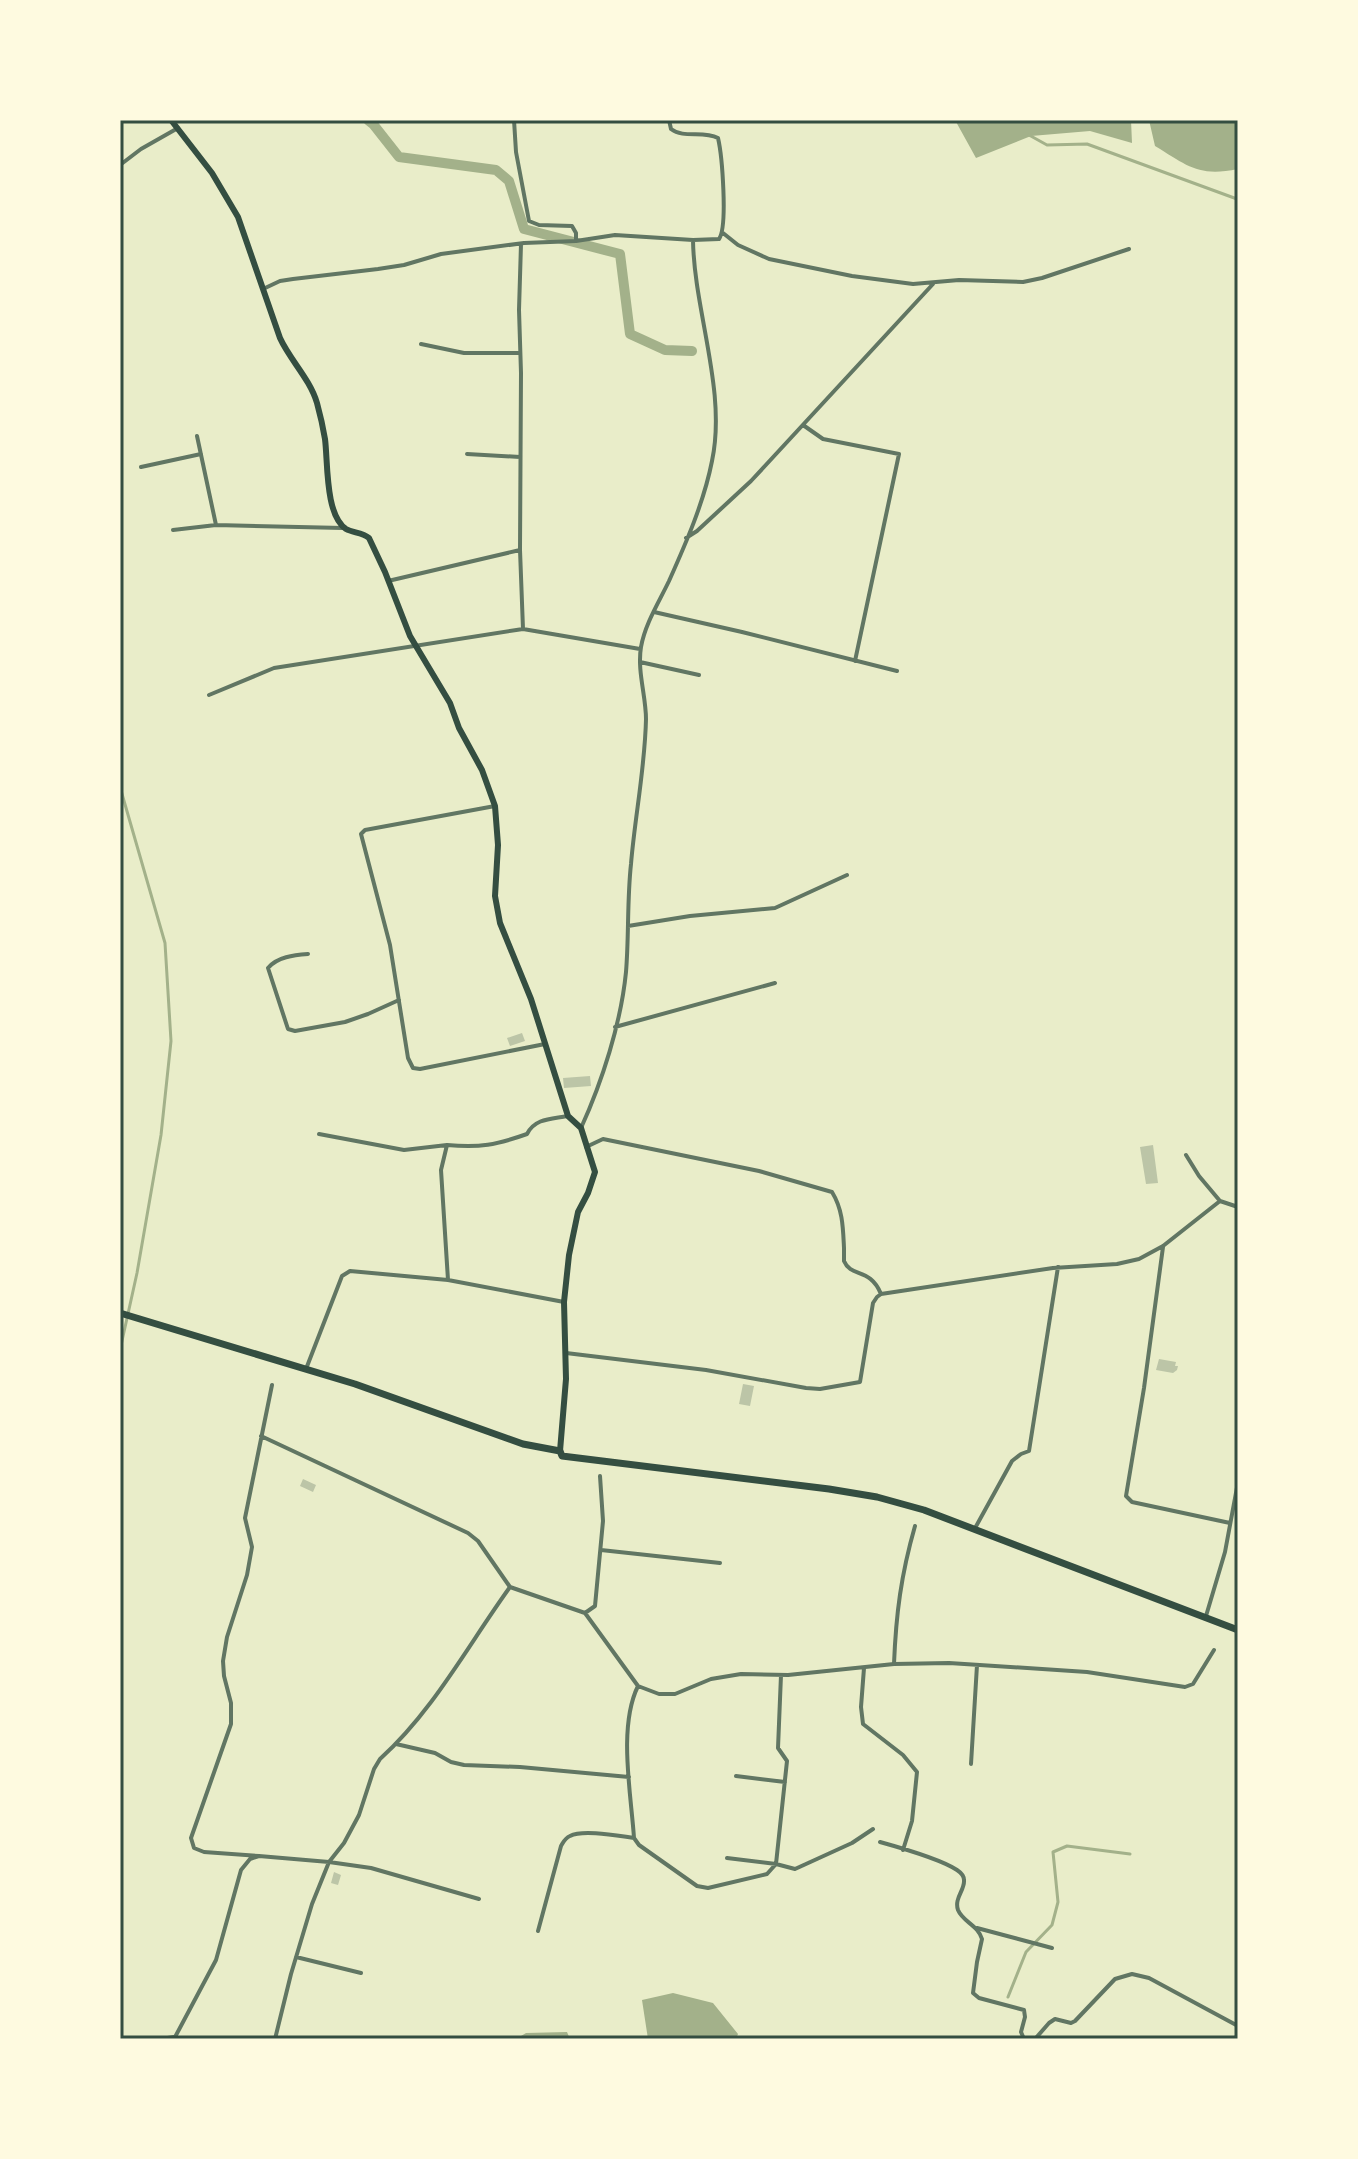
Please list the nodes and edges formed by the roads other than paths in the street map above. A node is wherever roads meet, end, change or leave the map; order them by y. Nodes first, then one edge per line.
1 (171, 120) edge
2 (514, 120) edge
3 (669, 120) edge
4 (178, 128) junction
5 (120, 165) edge
6 (723, 233) junction
7 (693, 240) junction
8 (576, 241) junction
9 (521, 244) junction
10 (1129, 249) dead end
11 (935, 282) junction
12 (263, 289) junction
13 (421, 344) dead end
14 (520, 353) junction
15 (803, 425) junction
16 (197, 436) dead end
17 (201, 454) junction
18 (467, 454) dead end
19 (520, 457) junction
20 (141, 467) dead end
21 (216, 525) junction
22 (345, 528) junction
23 (173, 530) dead end
24 (686, 538) junction
25 (520, 550) junction
26 (388, 581) junction
27 (654, 612) junction
28 (523, 629) junction
29 (416, 646) junction
30 (640, 649) junction
31 (855, 661) junction
32 (640, 662) junction
33 (897, 671) dead end
34 (699, 675) dead end
35 (209, 695) dead end
36 (495, 806) junction
37 (847, 875) dead end
38 (628, 926) junction
39 (308, 954) dead end
40 (775, 983) dead end
41 (399, 1000) junction
42 (615, 1027) junction
43 (546, 1043) junction
44 (568, 1116) junction
45 (581, 1128) junction
46 (319, 1134) dead end
47 (447, 1145) junction
48 (586, 1147) junction
49 (1186, 1155) dead end
50 (1220, 1201) junction
51 (1238, 1207) edge
52 (1163, 1246) junction
53 (1058, 1267) junction
54 (448, 1280) junction
55 (881, 1294) junction
56 (564, 1302) junction
57 (120, 1313) edge
58 (566, 1353) junction
59 (306, 1370) junction
60 (272, 1385) dead end
61 (261, 1436) junction
62 (560, 1451) junction
63 (600, 1476) dead end
64 (1238, 1482) edge
65 (1230, 1523) junction
66 (915, 1526) dead end
67 (974, 1530) junction
68 (601, 1550) junction
69 (720, 1563) dead end
70 (510, 1587) junction
71 (585, 1613) junction
72 (1205, 1619) junction
73 (1238, 1630) edge
74 (1214, 1650) dead end
75 (894, 1664) junction
76 (977, 1665) junction
77 (864, 1668) junction
78 (781, 1675) junction
79 (638, 1686) junction
80 (396, 1744) junction
81 (971, 1764) dead end
82 (736, 1776) dead end
83 (629, 1777) junction
84 (785, 1782) junction
85 (873, 1829) dead end
86 (634, 1838) junction
87 (880, 1842) dead end
88 (903, 1850) junction
89 (259, 1856) junction
90 (727, 1858) dead end
91 (329, 1862) junction
92 (776, 1864) junction
93 (479, 1899) dead end
94 (976, 1928) junction
95 (538, 1931) dead end
96 (1052, 1948) dead end
97 (296, 1957) junction
98 (361, 1973) dead end
99 (1238, 2026) edge
100 (174, 2038) edge
101 (161, 2039) edge
102 (275, 2039) edge
103 (1024, 2039) edge
104 (1035, 2039) edge

1 - 4 main road
2 - 8 street
3 - 6 street
4 - 5 street
4 - 12 main road
6 - 7 street
6 - 11 street
7 - 8 street
7 - 24 street
8 - 9 street
9 - 12 street
9 - 14 street
10 - 11 street
11 - 15 street
12 - 22 main road
13 - 14 street
14 - 19 street
15 - 24 street
15 - 31 street
16 - 17 street
17 - 20 street
17 - 21 street
18 - 19 street
19 - 25 street
21 - 22 street
21 - 23 street
22 - 26 main road
24 - 27 street
25 - 26 street
25 - 28 street
26 - 29 main road
27 - 30 street
27 - 31 street
28 - 29 street
28 - 30 street
29 - 35 street
29 - 36 main road
30 - 32 street
31 - 33 street
32 - 34 street
32 - 38 street
36 - 41 street
36 - 43 main road
37 - 38 street
38 - 42 street
39 - 41 street
40 - 42 street
41 - 43 street
42 - 45 street
43 - 44 main road
44 - 45 main road
44 - 47 street
45 - 48 main road
46 - 47 street
47 - 54 street
48 - 55 street
48 - 56 main road
49 - 50 street
50 - 51 street
50 - 52 street
52 - 53 street
52 - 65 street
53 - 55 street
53 - 67 street
54 - 56 street
54 - 59 street
55 - 58 street
56 - 58 main road
57 - 59 highway
58 - 62 main road
59 - 62 highway
60 - 61 street
61 - 70 street
61 - 89 street
62 - 67 highway
63 - 68 street
64 - 65 street
65 - 72 street
66 - 75 street
67 - 72 highway
68 - 69 street
68 - 71 street
70 - 71 street
70 - 80 street
71 - 79 street
72 - 73 highway
74 - 76 street
75 - 76 street
75 - 77 street
76 - 81 street
77 - 78 street
77 - 88 street
78 - 79 street
78 - 84 street
79 - 83 street
80 - 83 street
80 - 91 street
82 - 84 street
83 - 86 street
84 - 92 street
85 - 92 street
86 - 92 street
86 - 95 street
87 - 88 street
88 - 94 street
89 - 91 street
89 - 100 street
90 - 92 street
91 - 93 street
91 - 97 street
94 - 96 street
94 - 103 street
97 - 98 street
97 - 102 street
99 - 104 street
100 - 101 street

